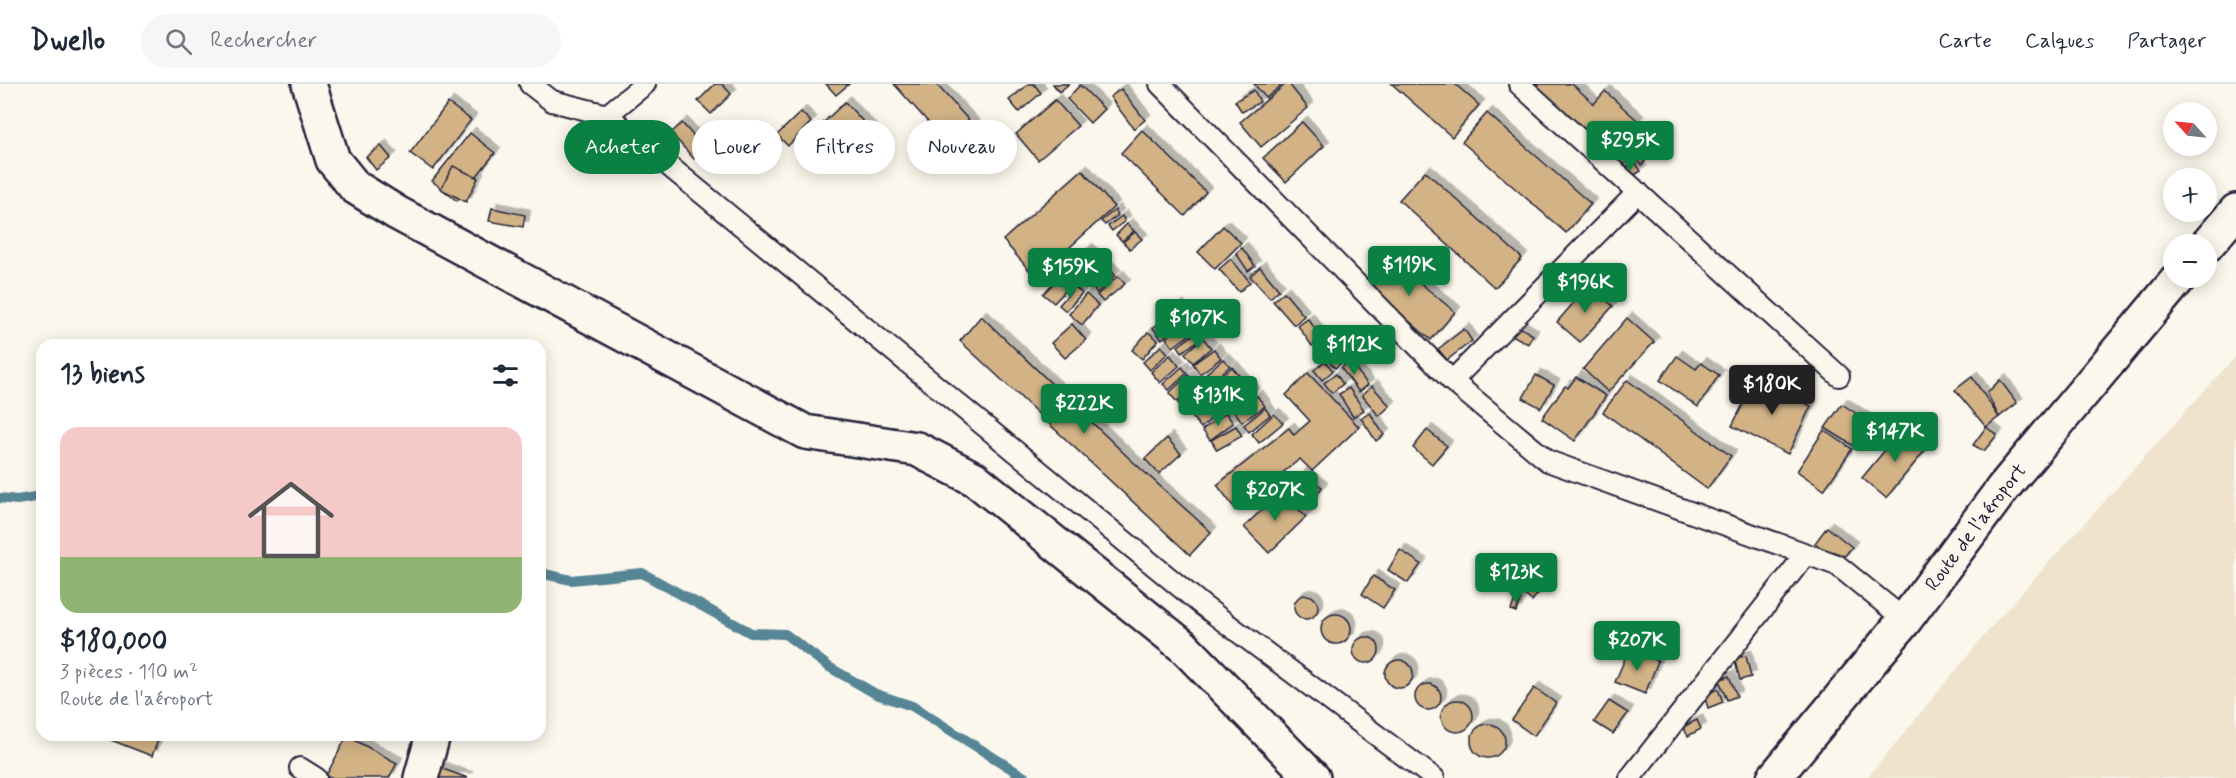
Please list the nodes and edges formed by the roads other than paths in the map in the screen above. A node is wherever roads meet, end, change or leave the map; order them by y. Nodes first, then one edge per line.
1 (309, 84) edge
2 (530, 84) edge
3 (645, 84) edge
4 (1160, 84) edge
5 (1519, 84) edge
6 (607, 116) junction
7 (1638, 192) junction
8 (2236, 211) edge
9 (2216, 234) edge
10 (2172, 288) edge
11 (1839, 376) dead end
12 (1452, 381) junction
13 (1806, 554) junction
14 (1905, 620) junction
15 (431, 741) edge
16 (421, 778) edge
17 (1313, 778) edge
18 (1434, 778) edge
19 (1630, 778) edge
20 (1774, 778) edge

1 - 17 street
2 - 6 lane
3 - 6 lane
4 - 12 lane
5 - 7 lane
6 - 18 lane
7 - 11 lane
7 - 12 lane
8 - 9 street
10 - 14 street, Route de l'aéroport
12 - 13 lane
13 - 14 lane
13 - 19 lane
14 - 20 street, Route de l'aéroport
15 - 16 street

